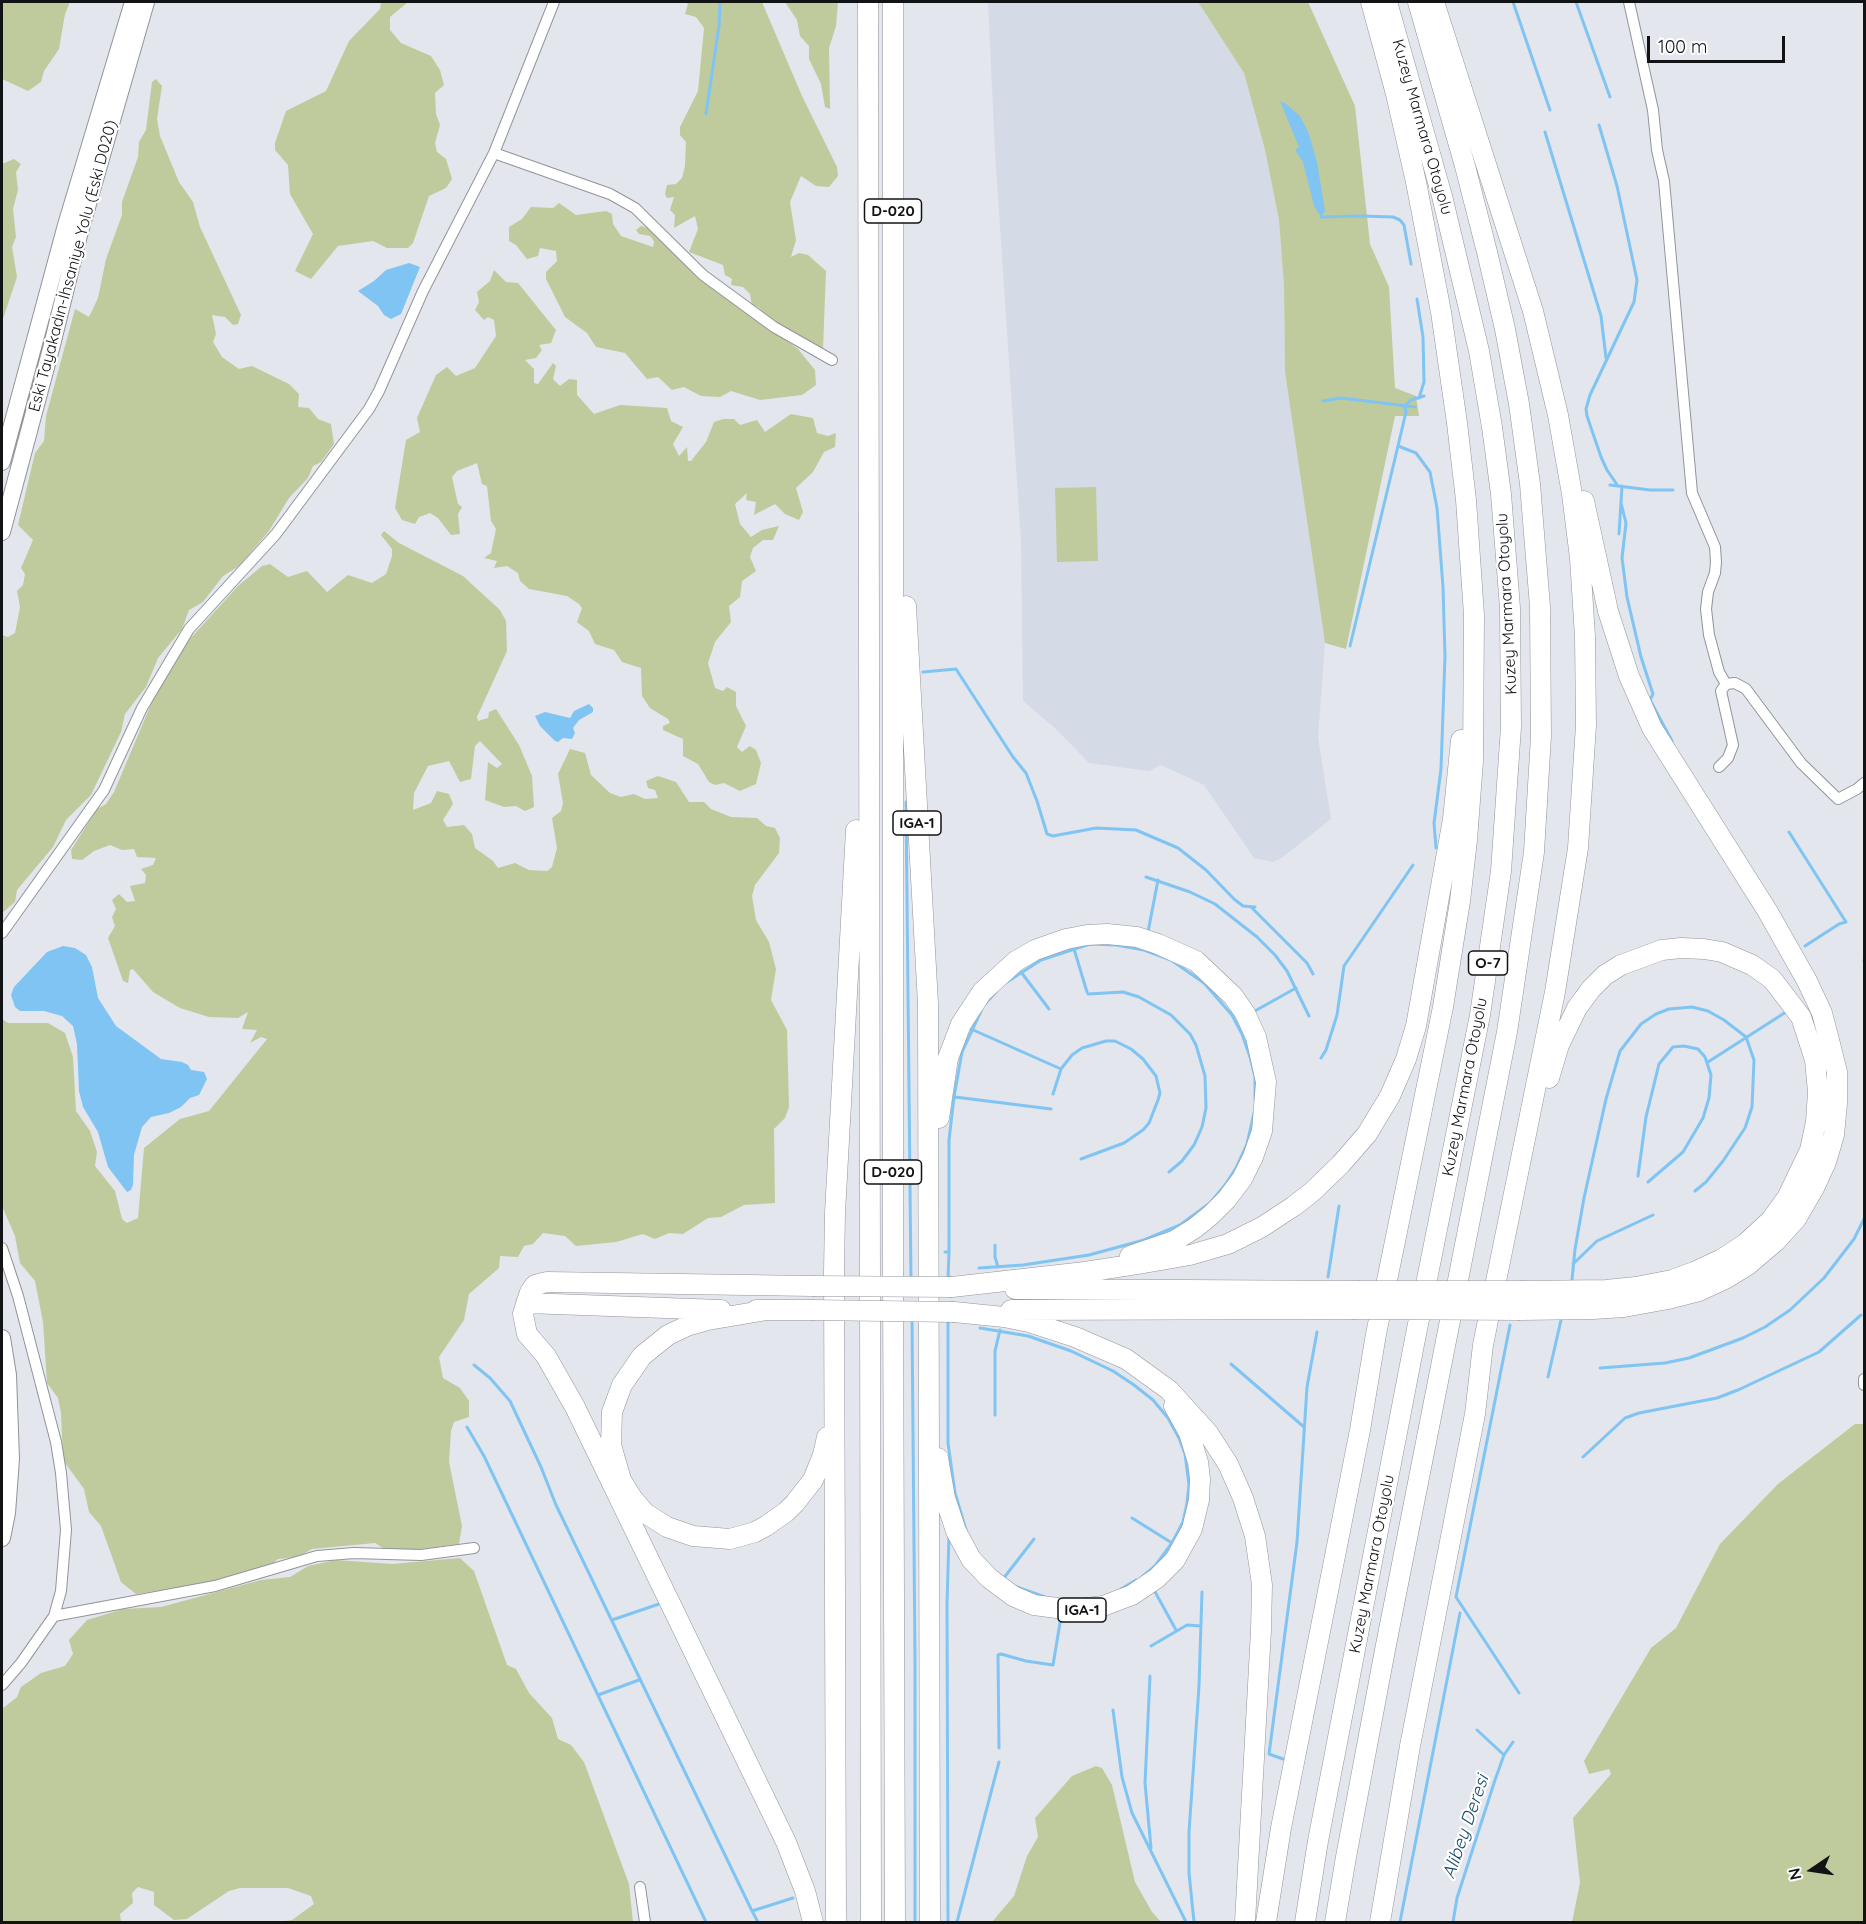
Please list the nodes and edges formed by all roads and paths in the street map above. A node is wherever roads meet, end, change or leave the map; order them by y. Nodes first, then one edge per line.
1 (133, 2) edge
2 (146, 2) edge
3 (554, 2) edge
4 (868, 2) edge
5 (893, 2) edge
6 (1371, 2) edge
7 (1387, 2) edge
8 (1418, 2) edge
9 (1434, 2) edge
10 (1629, 2) edge
11 (494, 153) junction
12 (1522, 276) junction
13 (832, 360) dead end
14 (1454, 396) junction
15 (893, 421) junction
16 (869, 435) junction
17 (2, 462) edge
18 (2, 532) edge
19 (1726, 684) junction
20 (1719, 767) dead end
21 (1864, 783) edge
22 (2, 933) edge
23 (928, 1225) junction
24 (2, 1248) edge
25 (1030, 1277) junction
26 (952, 1287) junction
27 (1355, 1300) junction
28 (1521, 1300) junction
29 (526, 1302) junction
30 (767, 1310) junction
31 (954, 1312) junction
32 (928, 1332) junction
33 (2, 1338) edge
34 (833, 1345) junction
35 (1104, 1350) junction
36 (1864, 1379) edge
37 (1864, 1385) edge
38 (1475, 1414) junction
39 (2, 1538) edge
40 (474, 1548) dead end
41 (54, 1616) junction
42 (2, 1685) edge
43 (640, 1887) dead end
44 (645, 1923) edge
45 (813, 1923) edge
46 (836, 1923) edge
47 (871, 1923) edge
48 (895, 1923) edge
49 (930, 1923) edge
50 (1245, 1923) edge
51 (1266, 1923) edge
52 (1305, 1923) edge
53 (1335, 1923) edge
54 (1380, 1923) edge

1 - 17 main road, Eski Tayakadın-İhsaniye Yolu (Eski D020)
2 - 18 main road, Eski Tayakadın-İhsaniye Yolu (Eski D020)
3 - 11 street
4 - 16 highway, D-020
5 - 15 highway, D-020
6 - 14 highway
7 - 52 highway, Kuzey Marmara Otoyolu / O-7
8 - 53 highway, Kuzey Marmara Otoyolu / O-7
9 - 12 highway
10 - 19 street
11 - 13 street
11 - 22 street
12 - 28 highway
12 - 38 highway
14 - 25 highway
14 - 51 highway
15 - 23 highway, IGA-1
15 - 48 highway, D-020
16 - 34 highway
16 - 47 highway, D-020
19 - 20 street
19 - 21 street
23 - 25 highway
23 - 32 highway, IGA-1
24 - 41 street
25 - 26 highway
26 - 27 highway
26 - 29 highway, bridge
27 - 28 highway, bridge
27 - 31 highway
28 - 38 highway
29 - 30 highway
29 - 45 highway
30 - 31 highway, bridge
30 - 34 highway
31 - 35 highway, IGA-1
32 - 35 highway, IGA-1
32 - 49 highway, IGA-1
33 - 39 main road
34 - 46 highway
35 - 50 highway
36 - 37 street
38 - 54 highway
40 - 41 street
41 - 42 street
43 - 44 street

